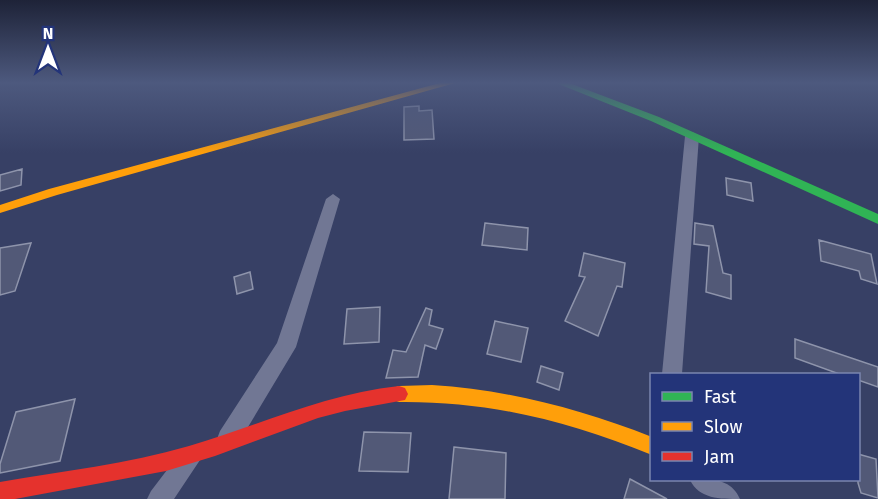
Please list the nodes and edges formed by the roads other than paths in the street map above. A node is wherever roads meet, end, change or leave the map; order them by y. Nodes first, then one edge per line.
1 (365, 106) edge
2 (619, 106) edge
3 (692, 136) junction
4 (333, 199) dead end
5 (0, 209) edge
6 (878, 219) edge
7 (672, 373) edge
8 (226, 443) junction
9 (650, 446) edge
10 (195, 452) junction
11 (703, 481) edge
12 (0, 492) edge
13 (159, 499) edge
14 (728, 499) edge

1 - 5 street
2 - 3 street
3 - 6 street
3 - 7 street
4 - 8 street
8 - 9 street
8 - 10 street
10 - 12 street
10 - 13 street
11 - 14 street

